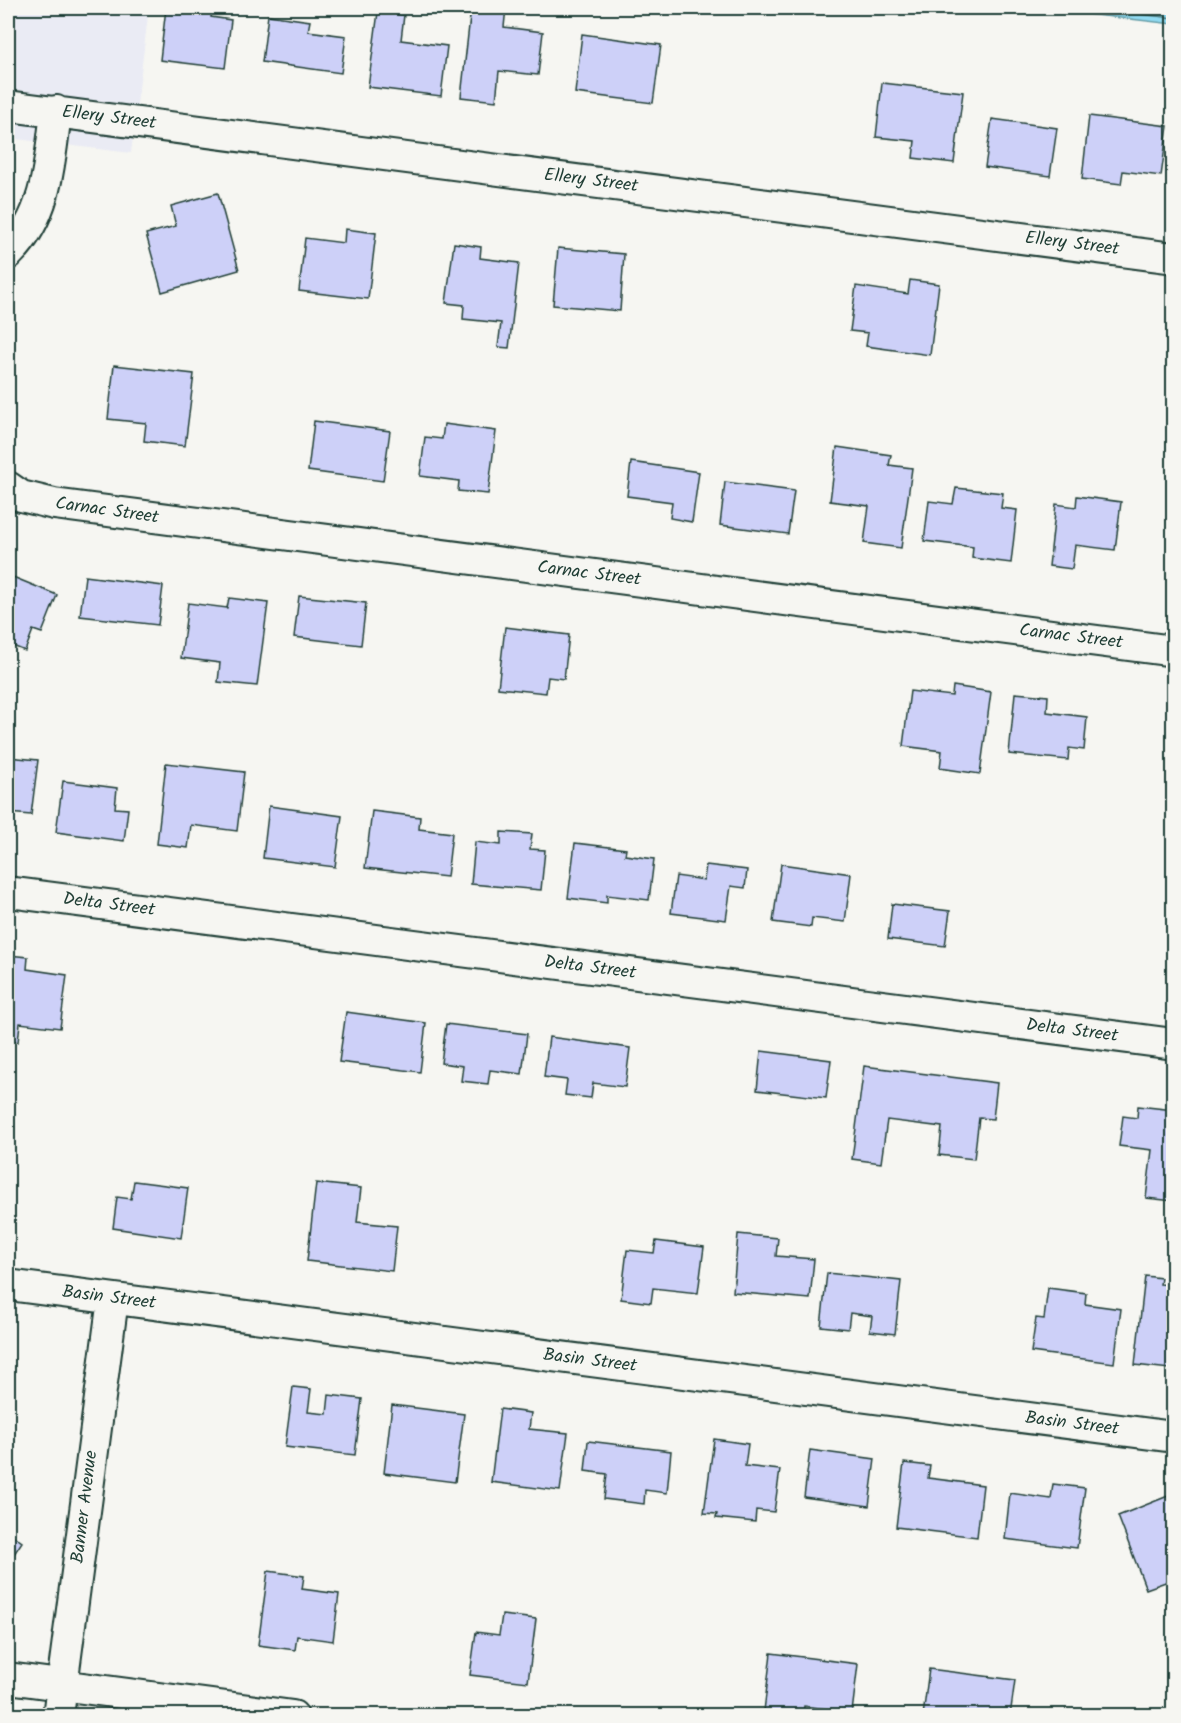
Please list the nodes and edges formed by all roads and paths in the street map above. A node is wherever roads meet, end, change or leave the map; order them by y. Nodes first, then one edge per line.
1 (8, 106) edge
2 (56, 111) junction
3 (8, 254) edge
4 (1173, 258) edge
5 (8, 487) edge
6 (1173, 651) edge
7 (8, 892) edge
8 (1173, 1044) edge
9 (8, 1285) edge
10 (113, 1299) junction
11 (1173, 1437) edge
12 (8, 1678) edge
13 (62, 1685) junction
14 (58, 1716) edge
15 (292, 1716) edge

1 - 2 street, Ellery Street
2 - 3 street
2 - 4 street, Ellery Street
5 - 6 street, Carnac Street
7 - 8 street, Delta Street
9 - 10 street, Basin Street
10 - 11 street, Basin Street
10 - 13 street, Banner Avenue
12 - 13 street
13 - 14 street, Banner Avenue
13 - 15 street

